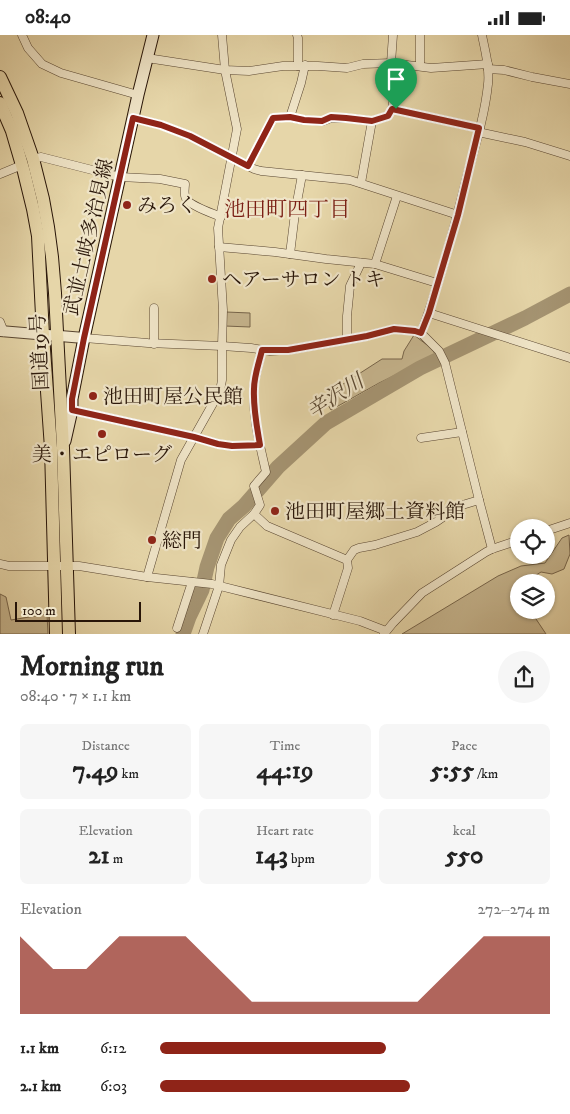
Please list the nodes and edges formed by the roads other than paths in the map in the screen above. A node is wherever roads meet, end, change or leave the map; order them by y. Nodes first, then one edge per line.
1 (22, 35) edge
2 (153, 35) edge
3 (222, 35) edge
4 (297, 35) edge
5 (393, 35) edge
6 (420, 35) edge
7 (482, 35) edge
8 (147, 57) junction
9 (395, 64) junction
10 (302, 66) junction
11 (420, 66) junction
12 (488, 66) junction
13 (225, 69) junction
14 (0, 77) edge
15 (570, 84) edge
16 (138, 95) junction
17 (0, 103) edge
18 (392, 109) junction
19 (290, 117) junction
20 (133, 118) junction
21 (372, 121) junction
22 (479, 130) junction
23 (570, 156) edge
24 (232, 157) junction
25 (28, 162) junction
26 (248, 166) junction
27 (0, 174) edge
28 (302, 175) junction
29 (120, 177) junction
30 (361, 183) junction
31 (397, 196) junction
32 (458, 215) junction
33 (221, 217) junction
34 (219, 247) junction
35 (290, 254) junction
36 (361, 263) junction
37 (375, 264) junction
38 (437, 283) junction
39 (154, 308) dead end
40 (429, 313) junction
41 (0, 321) edge
42 (2, 332) edge
43 (421, 333) junction
44 (43, 335) junction
45 (57, 336) junction
46 (84, 338) junction
47 (347, 339) junction
48 (154, 344) junction
49 (222, 346) junction
50 (262, 350) junction
51 (570, 358) edge
52 (72, 410) junction
53 (462, 432) junction
54 (194, 437) junction
55 (421, 438) dead end
56 (260, 445) junction
57 (63, 449) junction
58 (479, 500) junction
59 (254, 514) junction
60 (570, 523) edge
61 (555, 528) edge
62 (510, 542) edge
63 (492, 549) junction
64 (347, 560) junction
65 (0, 565) edge
66 (60, 565) junction
67 (147, 577) junction
68 (193, 582) junction
69 (215, 585) junction
70 (334, 615) junction
71 (177, 628) dead end
72 (385, 633) edge
73 (56, 634) edge
74 (69, 634) edge
75 (203, 634) edge

1 - 16 street
2 - 8 main road, 武並土岐多治見線
3 - 13 street
4 - 10 street
5 - 9 street
6 - 11 street
7 - 12 street
8 - 13 street
8 - 16 main road, 武並土岐多治見線
9 - 10 street
9 - 11 street
9 - 18 street
10 - 13 street
10 - 19 street
11 - 12 street
12 - 15 street
12 - 22 street
13 - 24 street
14 - 25 highway, 国道19号
16 - 20 main road, 武並土岐多治見線
17 - 25 highway, 国道19号
18 - 21 street
18 - 22 street
19 - 21 street
19 - 26 street
20 - 24 street
20 - 29 main road, 武並土岐多治見線
21 - 30 street
22 - 23 street
22 - 32 street
24 - 26 street
24 - 33 street
25 - 27 street
25 - 29 street
25 - 44 highway, 国道19号
25 - 45 highway, 国道19号
26 - 28 street
28 - 30 street
28 - 35 street
29 - 33 street
29 - 46 main road, 武並土岐多治見線
30 - 31 street
31 - 32 street
31 - 37 street
32 - 38 street
33 - 34 street
34 - 35 street
34 - 49 street
35 - 36 street
36 - 37 street
36 - 47 street
37 - 38 street
38 - 40 street
39 - 48 street
40 - 43 street
40 - 51 street
41 - 42 street
42 - 44 street
43 - 47 street
43 - 53 street
44 - 45 street
44 - 66 highway, 国道19号
45 - 46 street
45 - 57 highway, 国道19号
46 - 48 street
46 - 52 main road, 武並土岐多治見線
47 - 50 street
48 - 49 street
49 - 50 street
49 - 54 street
50 - 56 street
52 - 54 street
52 - 57 main road, 武並土岐多治見線
53 - 55 street
53 - 58 street
54 - 56 street
54 - 67 street
56 - 59 street
57 - 66 highway, 国道19号
58 - 63 street
58 - 64 street
59 - 64 street
59 - 69 street
60 - 61 street
62 - 63 street
63 - 72 street
64 - 70 street
65 - 66 street
66 - 67 street
66 - 73 highway, 国道19号
66 - 74 highway, 国道19号
67 - 68 street
68 - 69 street
68 - 71 street
69 - 70 street
69 - 75 street
70 - 72 street

